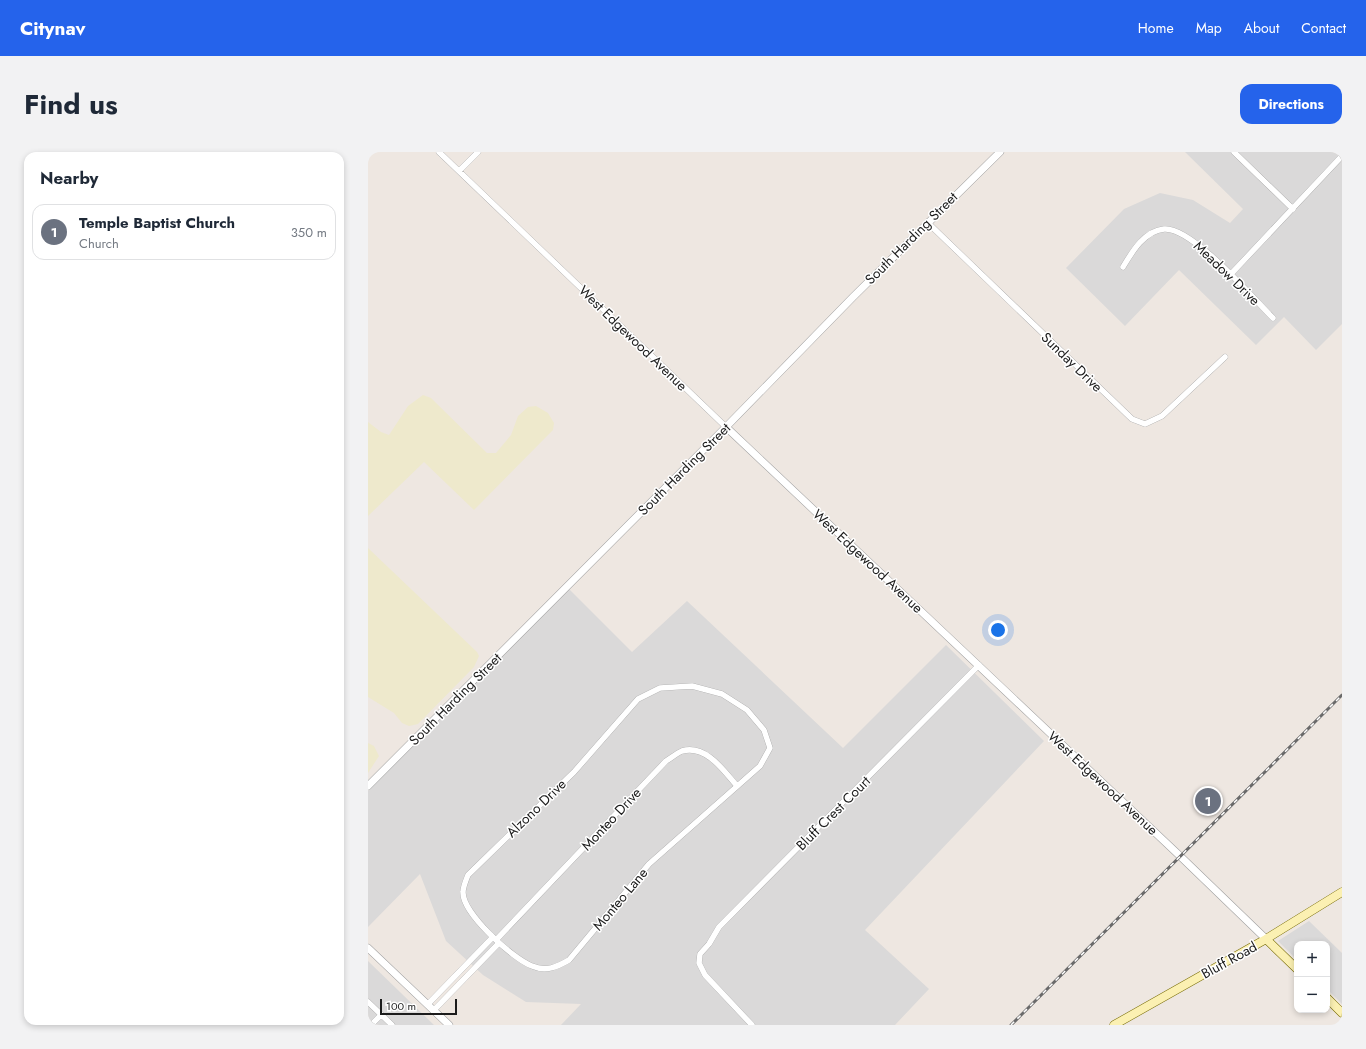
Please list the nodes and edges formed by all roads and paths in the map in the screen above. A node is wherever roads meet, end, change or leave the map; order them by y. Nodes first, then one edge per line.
1 (439, 152) edge
2 (478, 152) edge
3 (1000, 152) edge
4 (1234, 152) edge
5 (1342, 156) edge
6 (459, 171) junction
7 (1293, 209) junction
8 (927, 222) junction
9 (1123, 267) dead end
10 (1230, 275) junction
11 (1273, 318) dead end
12 (1225, 357) dead end
13 (726, 427) junction
14 (979, 665) junction
15 (660, 688) joint
16 (368, 786) edge
17 (737, 786) junction
18 (1342, 892) edge
19 (1266, 939) junction
20 (496, 940) junction
21 (368, 948) edge
22 (1294, 966) edge
23 (1330, 1001) edge
24 (368, 1002) edge
25 (428, 1004) junction
26 (434, 1010) junction
27 (1342, 1013) edge
28 (381, 1014) junction
29 (371, 1025) edge
30 (392, 1025) edge
31 (449, 1025) edge
32 (752, 1025) edge
33 (1114, 1025) edge

1 - 6 street, West Edgewood Avenue
2 - 6 street
3 - 8 street, South Harding Street
4 - 7 street
5 - 7 street
6 - 13 street, West Edgewood Avenue
7 - 10 street
8 - 12 street, Sunday Drive
8 - 13 street, South Harding Street
9 - 10 street, Meadow Drive
10 - 11 street, Meadow Drive
13 - 14 street, West Edgewood Avenue
13 - 16 street, South Harding Street
14 - 19 street, West Edgewood Avenue
14 - 32 street, Bluff Crest Court
15 - 17 street, Monteo Lane
15 - 20 street, Alzono Drive
17 - 20 street, Monteo Lane
17 - 20 street, Monteo Drive
18 - 19 main road, Bluff Road
19 - 22 main road, West Edgewood Avenue
19 - 33 main road, Bluff Road
20 - 25 street, Monteo Drive
20 - 26 street, Monteo Drive
21 - 25 street
23 - 27 main road
24 - 28 street
25 - 26 street
26 - 31 street
28 - 29 street
28 - 30 street

